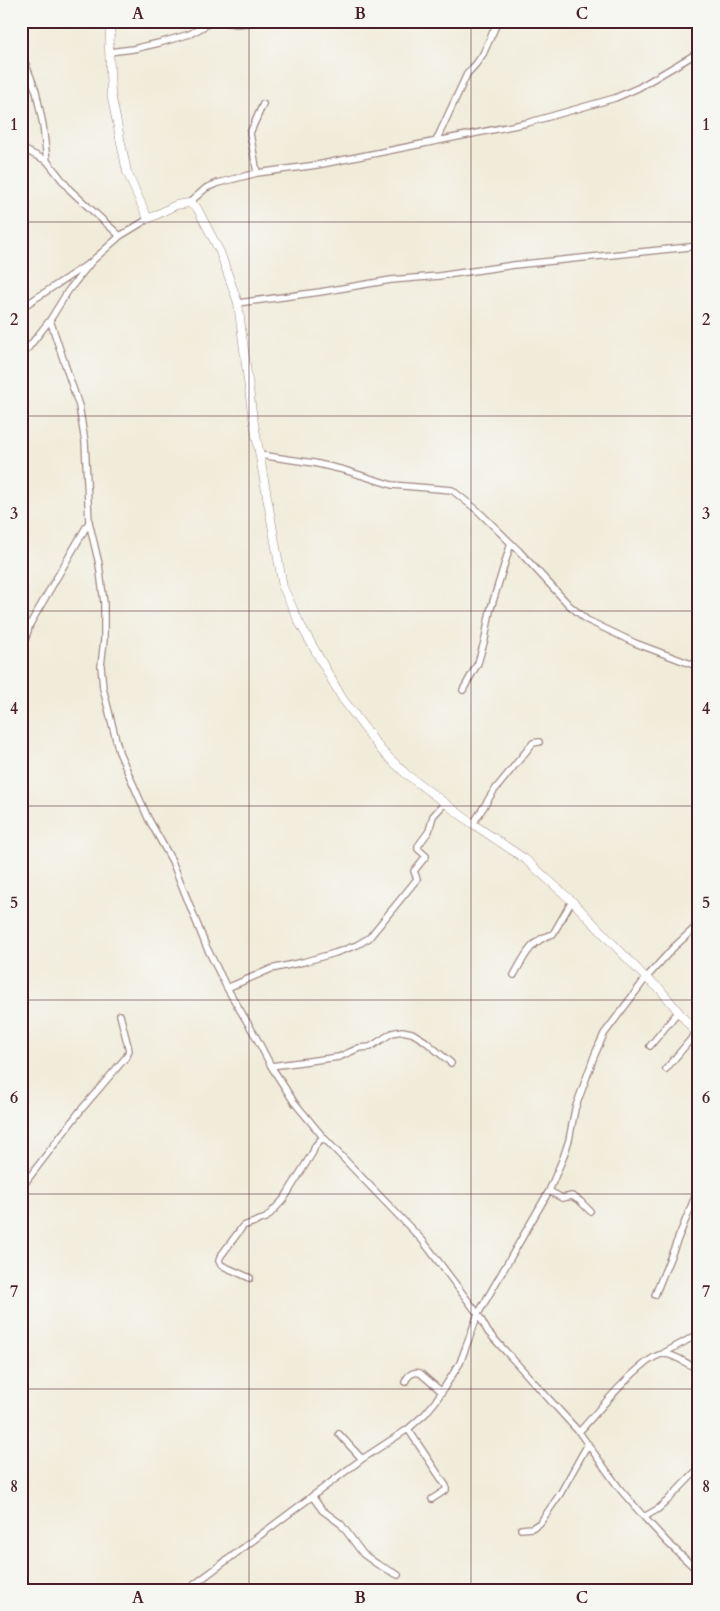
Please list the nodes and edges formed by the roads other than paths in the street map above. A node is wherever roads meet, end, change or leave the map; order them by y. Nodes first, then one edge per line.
1 (111, 21) edge
2 (266, 21) edge
3 (498, 21) edge
4 (21, 52) edge
5 (109, 52) junction
6 (699, 52) edge
7 (262, 104) dead end
8 (436, 141) junction
9 (21, 148) edge
10 (47, 161) junction
11 (257, 173) junction
12 (189, 204) junction
13 (148, 219) junction
14 (120, 236) junction
15 (699, 246) edge
16 (92, 261) junction
17 (238, 303) junction
18 (21, 308) edge
19 (50, 320) junction
20 (21, 357) edge
21 (260, 455) junction
22 (88, 522) junction
23 (511, 544) junction
24 (21, 654) edge
25 (699, 667) edge
26 (21, 684) edge
27 (463, 690) dead end
28 (21, 712) edge
29 (539, 742) dead end
30 (445, 803) junction
31 (473, 824) junction
32 (572, 901) junction
33 (699, 924) edge
34 (514, 975) dead end
35 (646, 978) junction
36 (227, 988) junction
37 (678, 1012) junction
38 (120, 1015) dead end
39 (697, 1035) edge
40 (650, 1046) dead end
41 (451, 1063) dead end
42 (271, 1066) junction
43 (666, 1069) dead end
44 (323, 1137) junction
45 (21, 1188) edge
46 (699, 1188) edge
47 (549, 1191) junction
48 (590, 1211) dead end
49 (250, 1278) dead end
50 (656, 1295) dead end
51 (478, 1314) junction
52 (694, 1337) dead end
53 (662, 1354) junction
54 (692, 1366) dead end
55 (405, 1382) dead end
56 (442, 1392) junction
57 (408, 1429) junction
58 (579, 1432) junction
59 (339, 1434) dead end
60 (588, 1444) junction
61 (362, 1459) junction
62 (699, 1468) edge
63 (312, 1496) junction
64 (432, 1499) dead end
65 (644, 1517) junction
66 (521, 1529) dead end
67 (699, 1572) edge
68 (398, 1575) dead end
69 (187, 1590) edge

1 - 5 street
2 - 5 street
3 - 8 street
4 - 10 street
5 - 13 street
6 - 8 street
7 - 11 street
8 - 11 street
9 - 10 street
10 - 14 street
11 - 12 street
12 - 13 street
12 - 17 street
13 - 14 street
14 - 16 street
15 - 17 street
16 - 18 street
16 - 19 street
17 - 21 street
19 - 20 street
19 - 22 street
21 - 23 street
21 - 30 street
22 - 24 street
22 - 36 street
23 - 25 street
23 - 27 street
26 - 28 street
29 - 31 street
30 - 31 street
30 - 36 street
31 - 32 street
32 - 34 street
32 - 35 street
33 - 35 street
35 - 37 street
35 - 47 street
36 - 42 street
37 - 39 street
37 - 40 street
38 - 45 street
39 - 43 street
41 - 42 street
42 - 44 street
44 - 49 street
44 - 51 street
46 - 50 street
47 - 48 street
47 - 51 street
51 - 56 street
51 - 58 street
52 - 53 street
53 - 54 street
53 - 58 street
55 - 56 street
56 - 57 street
57 - 61 street
57 - 64 street
58 - 60 street
59 - 61 street
60 - 65 street
60 - 66 street
61 - 63 street
62 - 65 street
63 - 68 street
63 - 69 street
65 - 67 street

